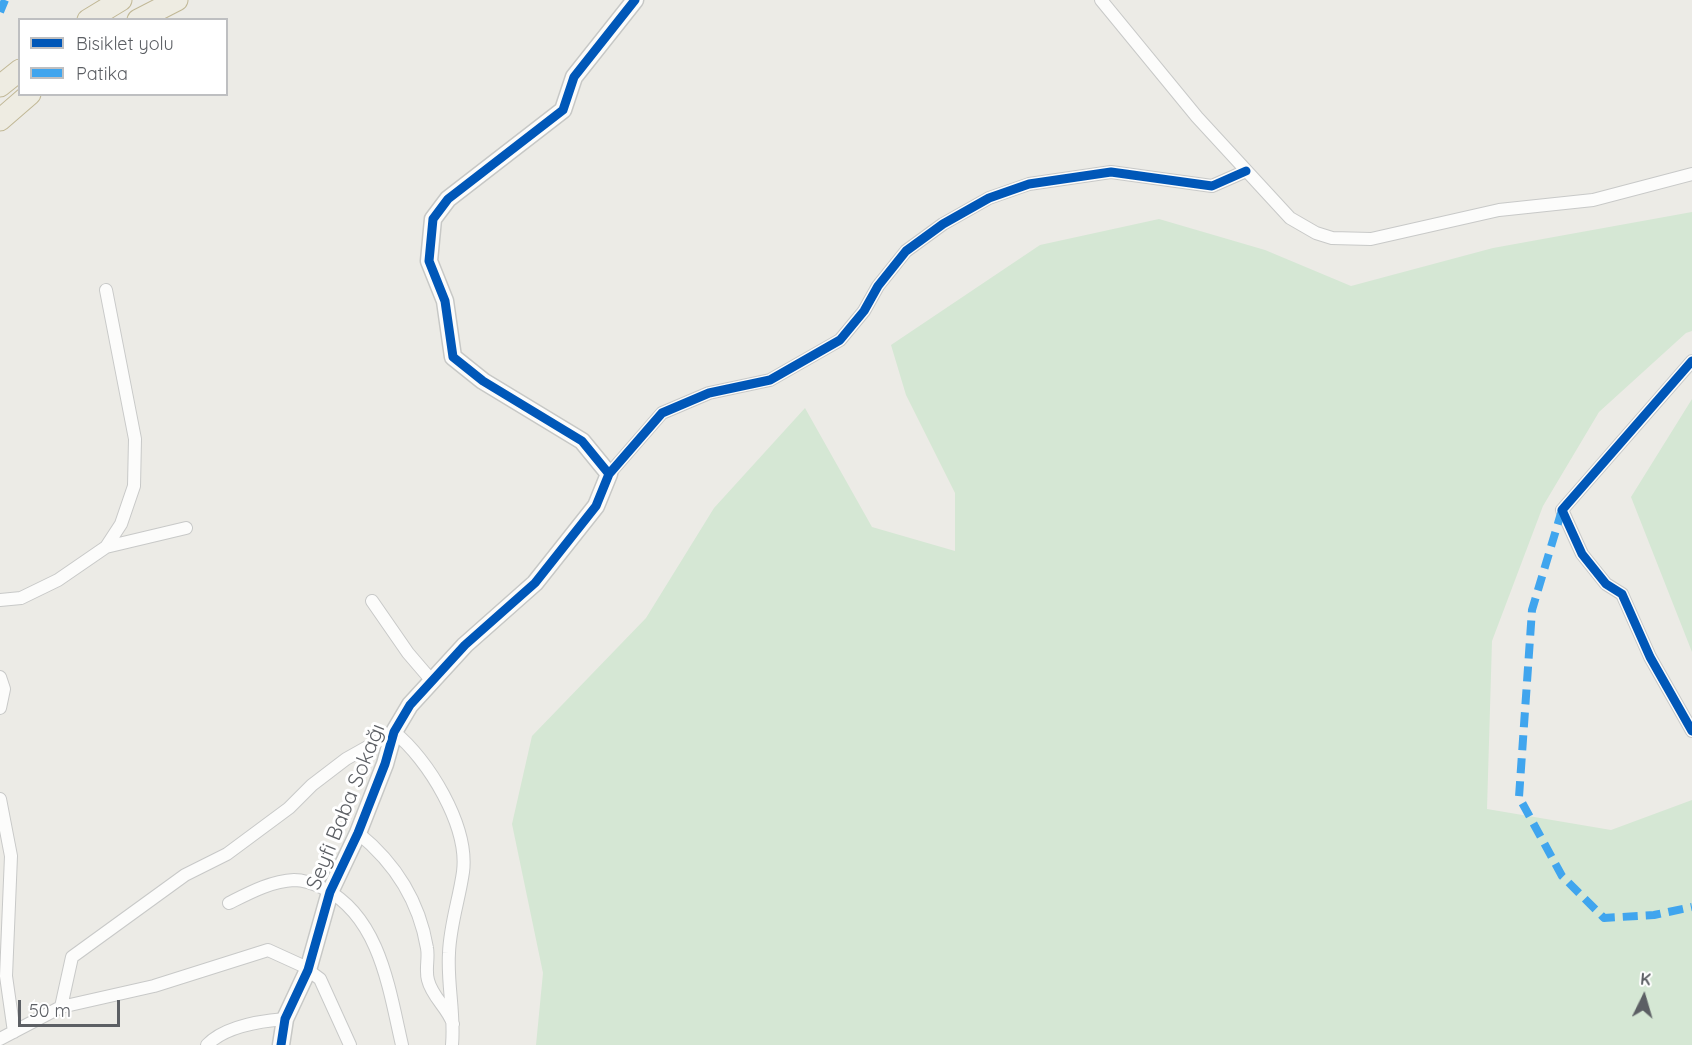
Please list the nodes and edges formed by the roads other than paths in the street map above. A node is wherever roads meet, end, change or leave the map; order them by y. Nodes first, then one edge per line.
1 (121, 0) edge
2 (177, 0) edge
3 (635, 0) edge
4 (1101, 0) edge
5 (91, 18) edge
6 (142, 18) edge
7 (18, 72) edge
8 (0, 86) edge
9 (28, 96) edge
10 (0, 120) edge
11 (1246, 171) junction
12 (1692, 174) edge
13 (106, 290) dead end
14 (1692, 361) edge
15 (609, 474) junction
16 (186, 528) dead end
17 (106, 547) junction
18 (0, 600) edge
19 (372, 601) dead end
20 (432, 681) junction
21 (1, 682) edge
22 (0, 708) edge
23 (1692, 731) edge
24 (394, 732) junction
25 (0, 799) edge
26 (358, 833) junction
27 (330, 892) junction
28 (229, 903) dead end
29 (308, 970) junction
30 (60, 1007) junction
31 (285, 1018) junction
32 (454, 1027) junction
33 (14, 1032) junction
34 (0, 1039) edge
35 (207, 1045) edge
36 (281, 1045) edge
37 (350, 1045) edge
38 (402, 1045) edge
39 (452, 1045) edge

1 - 5 highway
2 - 6 highway
3 - 15 street
4 - 11 street
7 - 8 highway
9 - 10 highway
11 - 12 street
11 - 15 street
13 - 17 street
14 - 23 street
15 - 20 street, Seyfi Baba Sokağı
16 - 17 street
17 - 18 street
19 - 20 street
20 - 24 street, Seyfi Baba Sokağı
21 - 22 street
24 - 26 street, Seyfi Baba Sokağı
24 - 30 street
24 - 32 street
25 - 33 street
26 - 27 street, Seyfi Baba Sokağı
26 - 32 street
27 - 28 street
27 - 29 street, Seyfi Baba Sokağı
27 - 38 street
29 - 30 street
29 - 31 street, Seyfi Baba Sokağı
29 - 37 street
30 - 33 street
31 - 35 street
31 - 36 street, Seyfi Baba Sokağı
32 - 39 street
33 - 34 street

